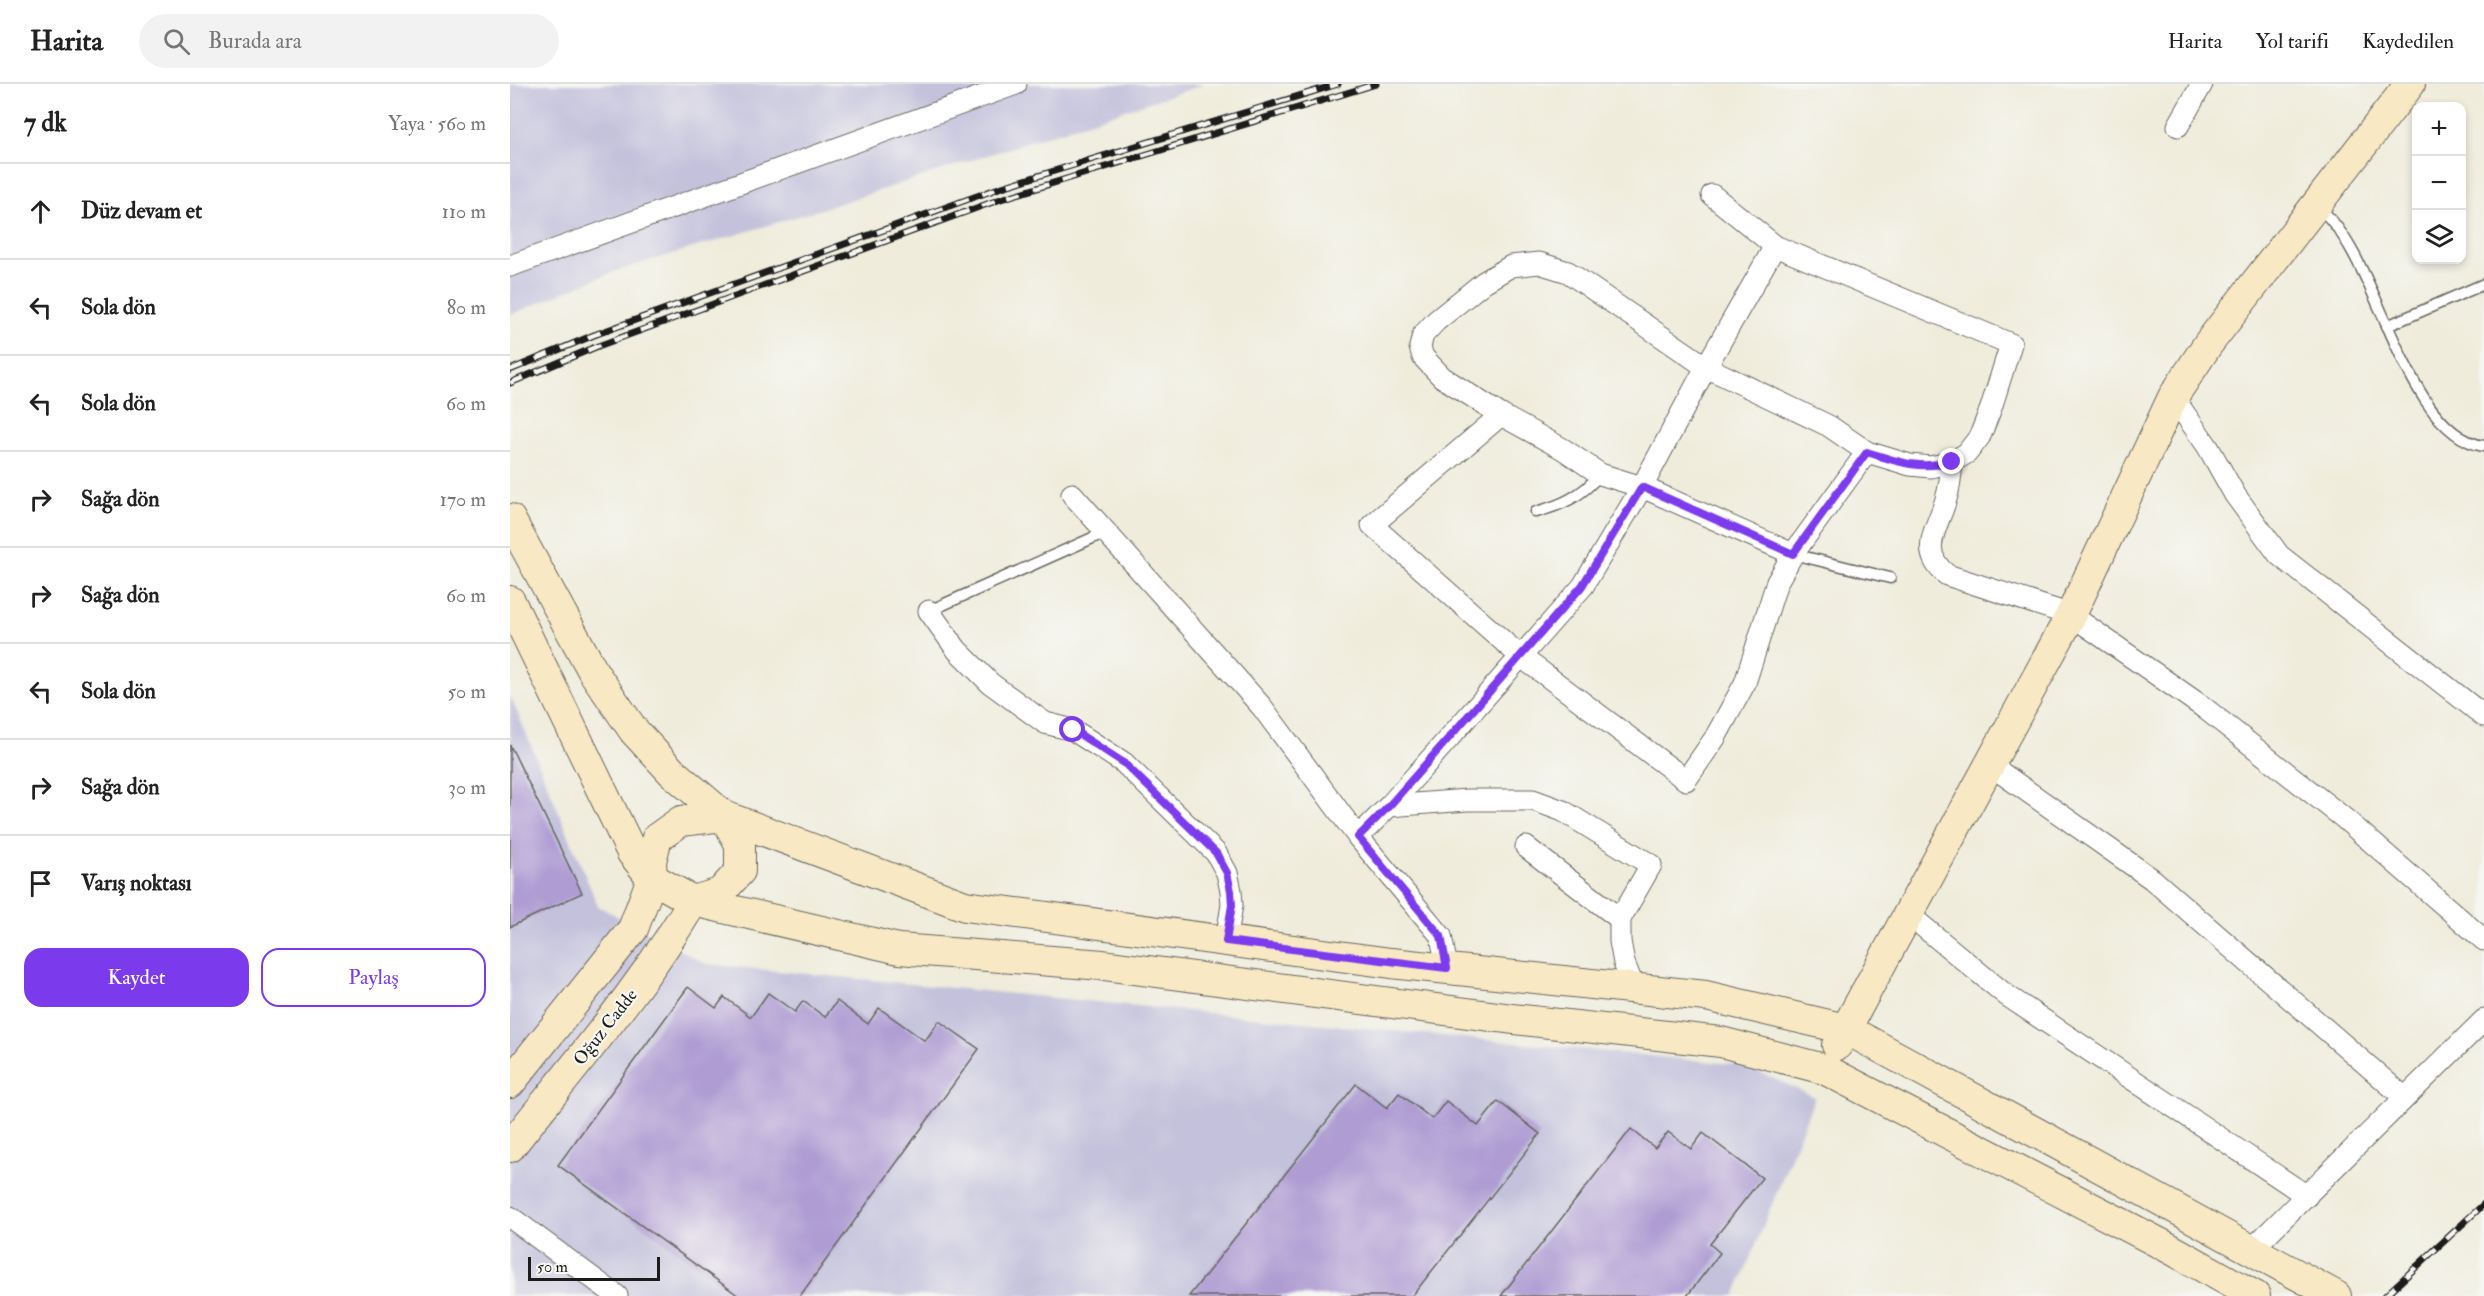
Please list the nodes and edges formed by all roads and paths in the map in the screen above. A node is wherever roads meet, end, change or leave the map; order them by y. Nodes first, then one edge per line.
1 (1016, 84) edge
2 (2202, 84) edge
3 (2410, 84) edge
4 (2178, 126) dead end
5 (1712, 195) dead end
6 (2316, 205) junction
7 (1775, 246) junction
8 (538, 255) junction
9 (510, 261) edge
10 (510, 266) edge
11 (2484, 284) edge
12 (2387, 326) junction
13 (1706, 367) junction
14 (2173, 397) junction
15 (1501, 415) junction
16 (2484, 446) edge
17 (1867, 452) junction
18 (1952, 462) junction
19 (1599, 474) junction
20 (1642, 487) junction
21 (1072, 494) dead end
22 (1536, 512) dead end
23 (510, 519) edge
24 (1106, 532) junction
25 (1793, 554) junction
26 (1890, 578) dead end
27 (510, 601) edge
28 (929, 611) joint
29 (2071, 615) junction
30 (1520, 656) junction
31 (2484, 716) edge
32 (1989, 765) junction
33 (1389, 806) junction
34 (724, 816) junction
35 (1358, 837) junction
36 (1526, 847) dead end
37 (652, 878) junction
38 (693, 901) junction
39 (1908, 914) junction
40 (1620, 919) junction
41 (2484, 940) edge
42 (1226, 941) junction
43 (1447, 968) junction
44 (1634, 988) junction
45 (2484, 1020) edge
46 (1846, 1029) junction
47 (1824, 1069) junction
48 (510, 1083) edge
49 (2405, 1098) junction
50 (510, 1147) edge
51 (2307, 1196) junction
52 (510, 1217) edge
53 (2252, 1249) junction
54 (617, 1296) edge
55 (2254, 1296) edge
56 (2336, 1296) edge

1 - 8 street
2 - 4 street
3 - 6 main road
5 - 7 street
6 - 12 lane
6 - 14 main road
7 - 13 street
7 - 18 street
8 - 9 street
8 - 10 street
11 - 12 lane
12 - 16 lane
13 - 15 street
13 - 17 street
13 - 20 street
14 - 29 main road
14 - 31 street
15 - 19 street
15 - 30 street
17 - 18 street
17 - 25 street
18 - 29 street
19 - 20 street
19 - 22 lane
20 - 25 street
20 - 30 street
21 - 24 street
23 - 34 main road
24 - 28 lane
24 - 35 street
25 - 26 lane
25 - 30 street
27 - 37 main road
28 - 42 street
29 - 32 main road
29 - 41 street
30 - 33 street
32 - 39 main road
32 - 49 street
33 - 35 street
33 - 40 street
34 - 37 main road
34 - 38 main road
34 - 42 main road
35 - 43 street
36 - 40 street
37 - 38 main road
37 - 48 main road
38 - 47 main road
38 - 50 main road, Oğuz Cadde
39 - 46 main road
39 - 51 street
40 - 44 street
42 - 43 main road
43 - 44 main road
44 - 46 main road
45 - 49 street
46 - 47 main road
46 - 53 main road
47 - 55 main road
49 - 51 street
51 - 53 street
52 - 54 street
53 - 56 main road

